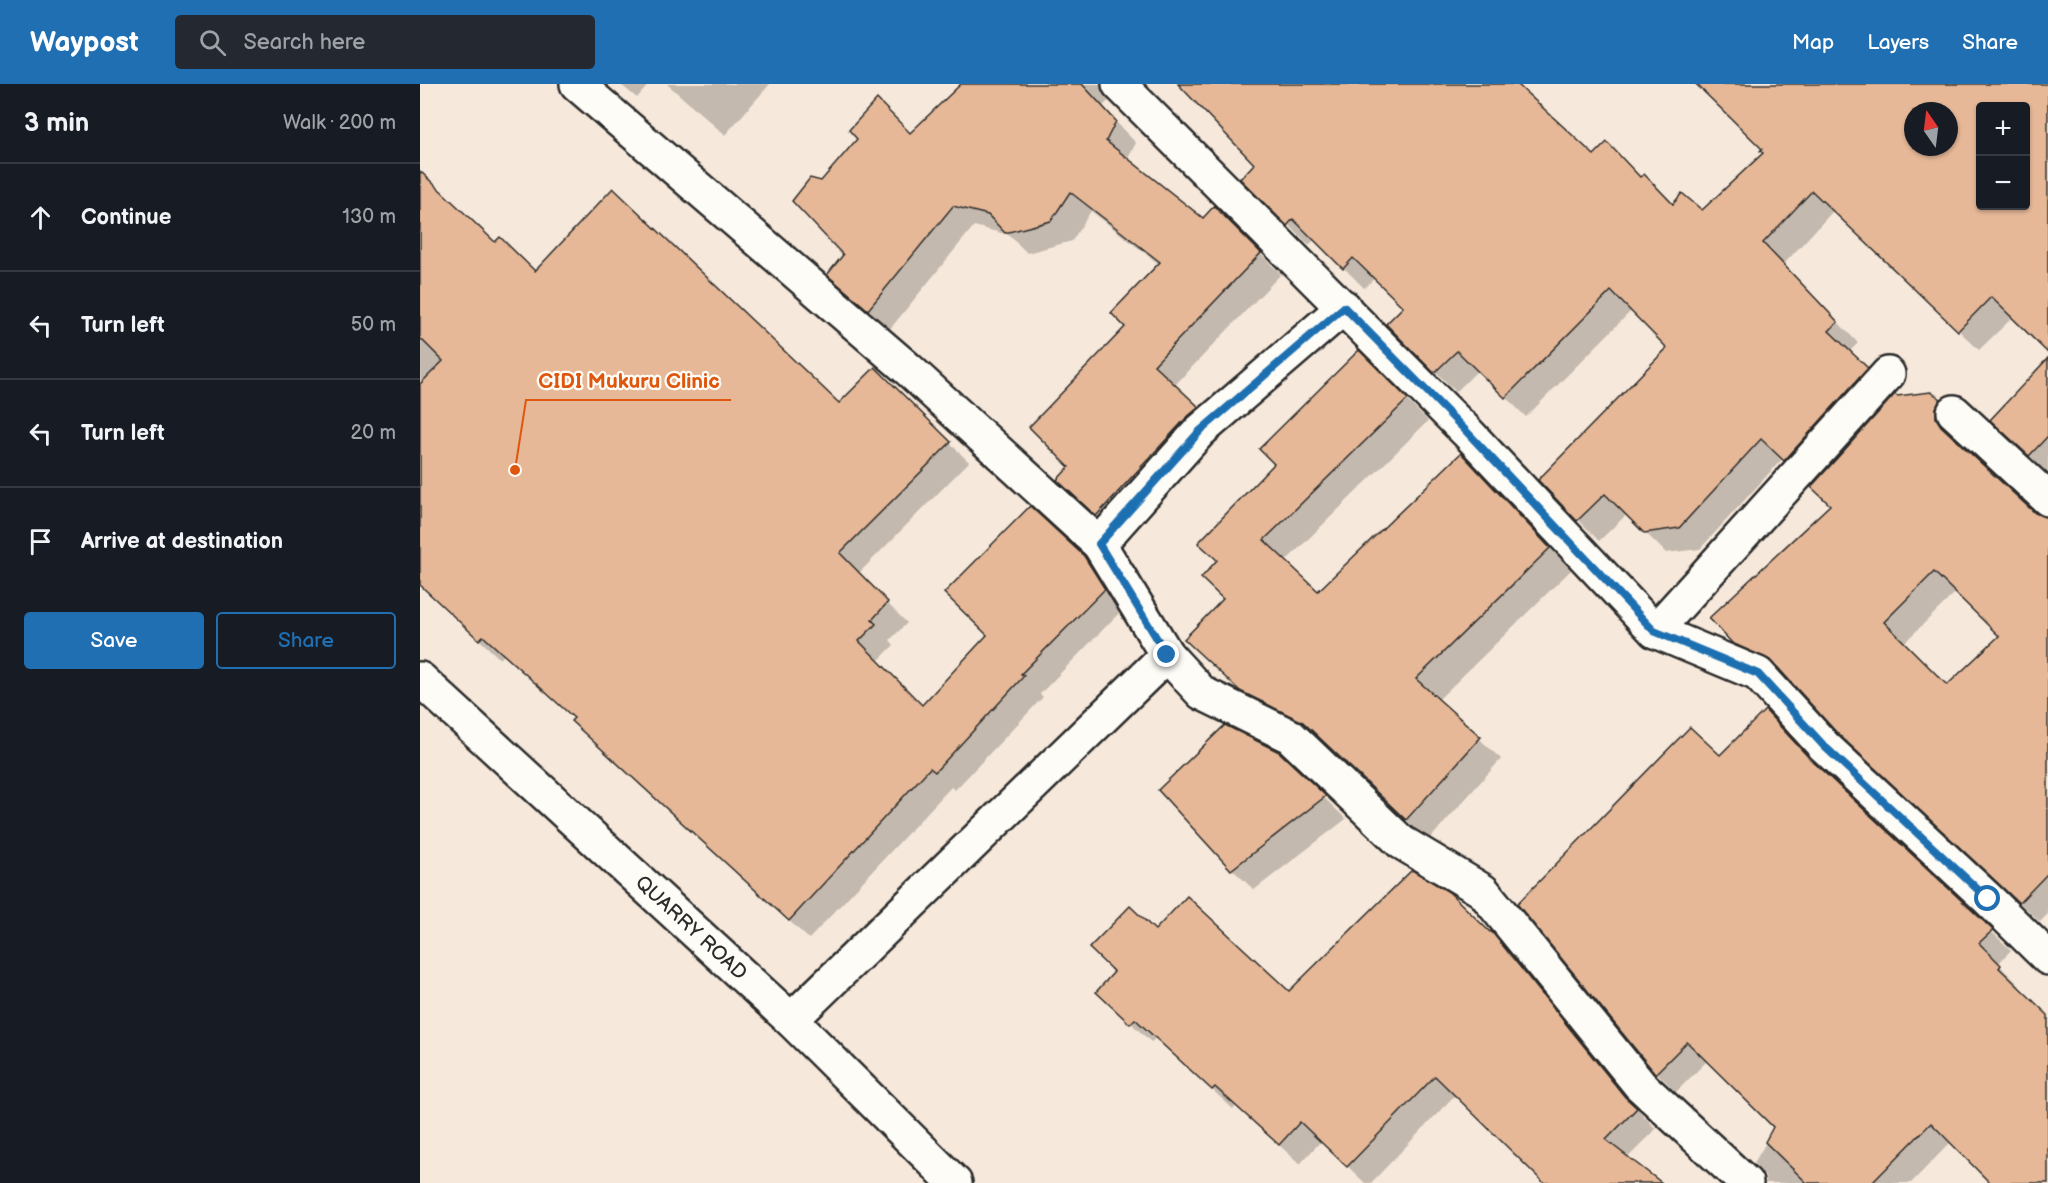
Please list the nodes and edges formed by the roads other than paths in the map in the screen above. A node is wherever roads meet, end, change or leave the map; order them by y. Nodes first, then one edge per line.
1 (577, 84) edge
2 (1119, 84) edge
3 (1344, 307) junction
4 (1888, 374) dead end
5 (1954, 412) dead end
6 (2048, 499) edge
7 (1099, 544) junction
8 (1654, 631) junction
9 (1167, 655) junction
10 (420, 679) edge
11 (2048, 958) edge
12 (791, 1020) junction
13 (955, 1183) edge
14 (1746, 1183) edge

1 - 7 street
2 - 3 street
3 - 7 street
3 - 8 street
4 - 8 street
5 - 6 street
7 - 9 street
8 - 11 street
9 - 12 street
9 - 14 street
10 - 12 street, QUARRY ROAD
12 - 13 street, QUARRY ROAD

